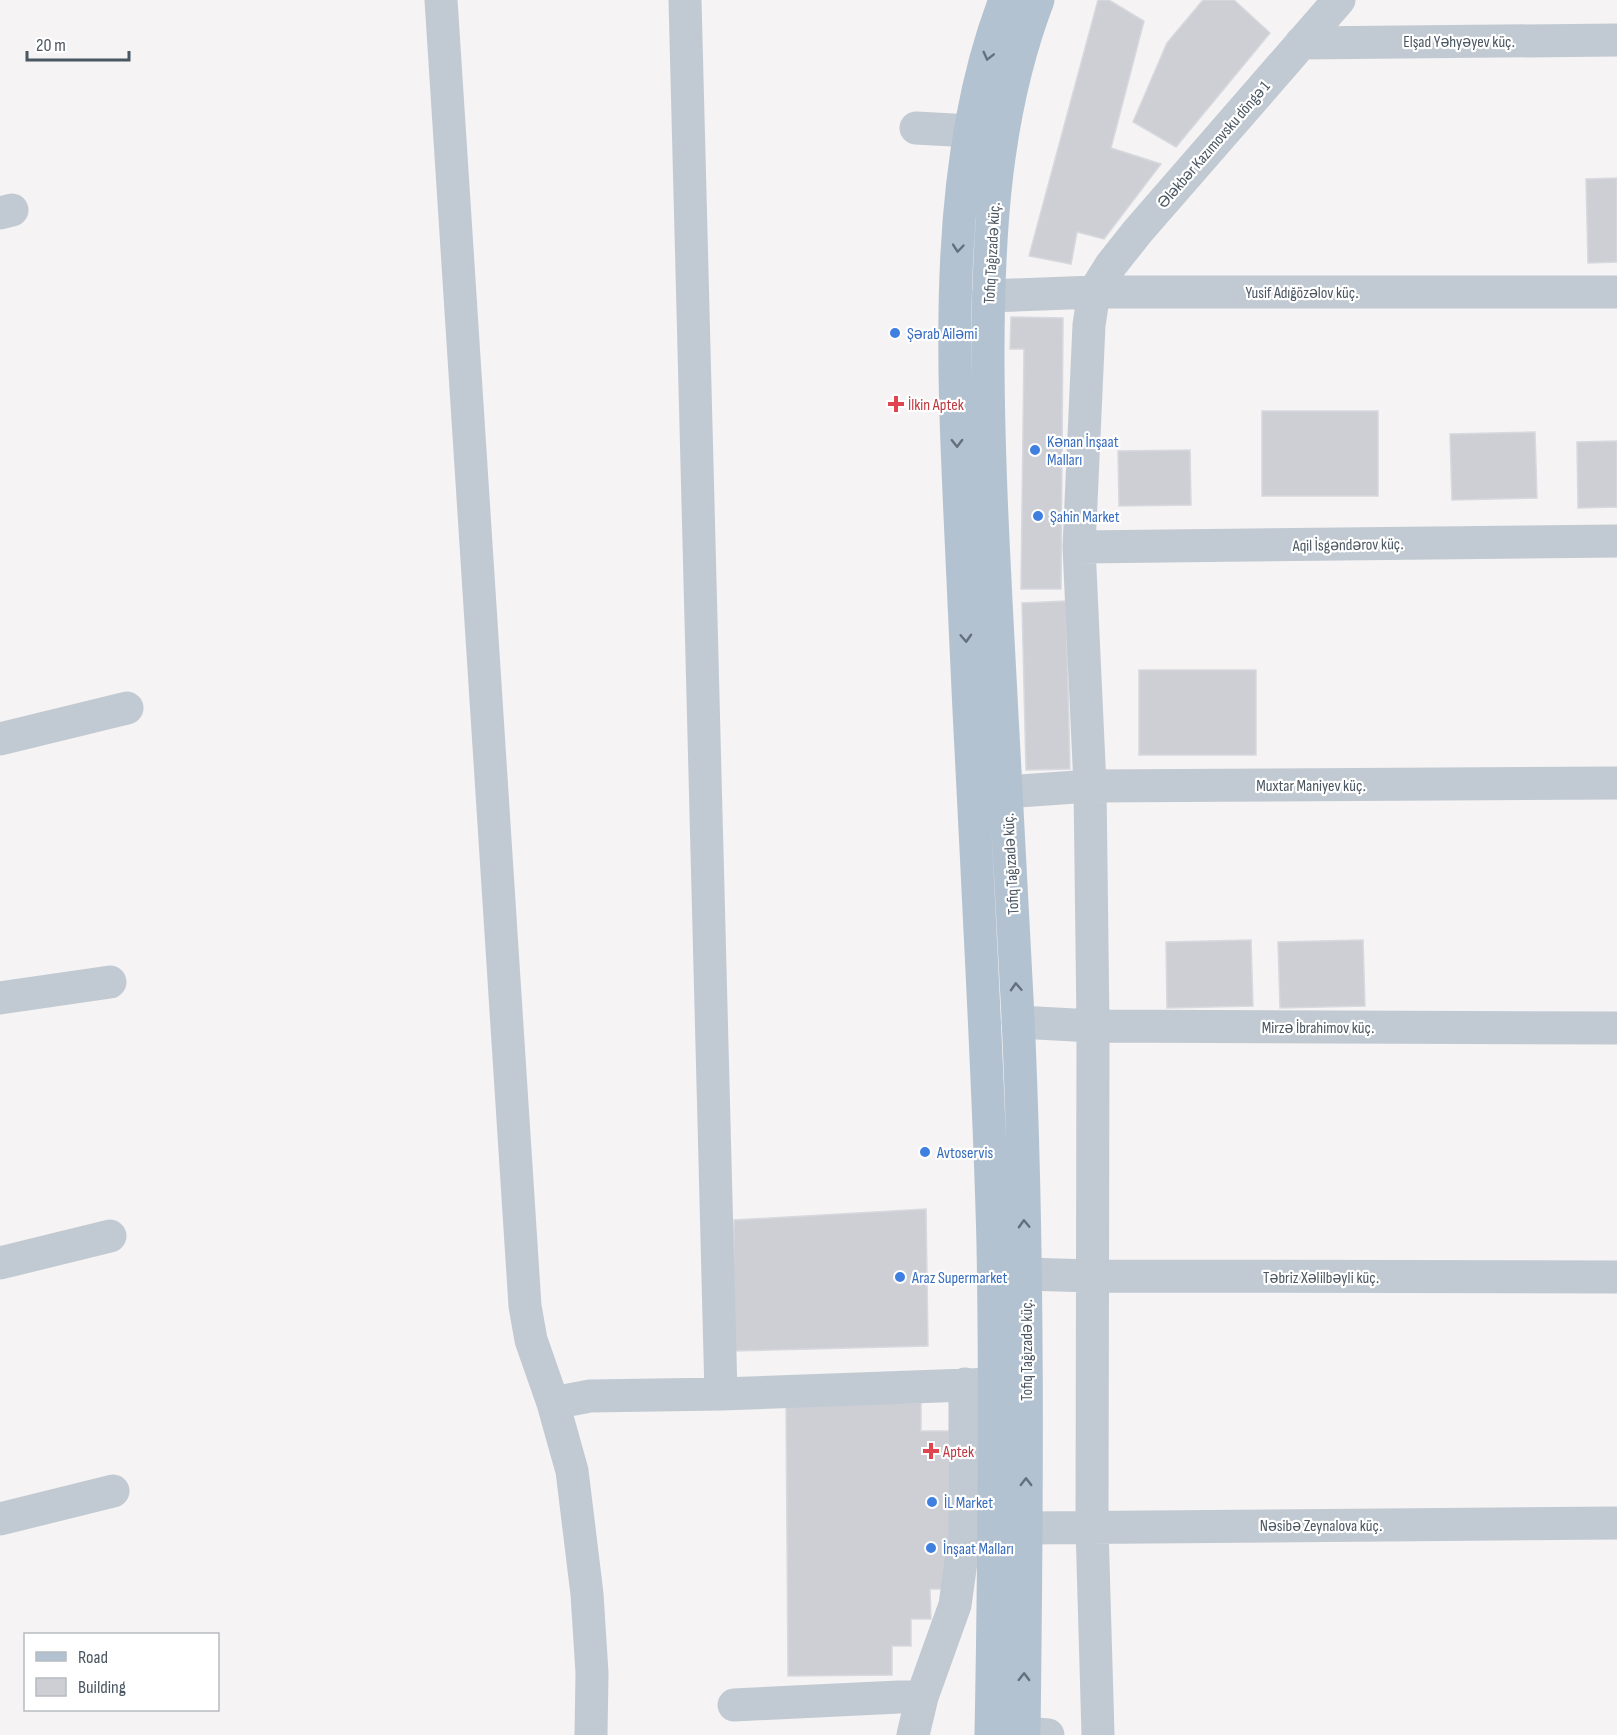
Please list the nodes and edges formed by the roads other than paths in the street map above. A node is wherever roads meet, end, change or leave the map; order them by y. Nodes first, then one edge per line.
1 (441, 0) edge
2 (685, 0) edge
3 (1005, 0) edge
4 (1038, 0) edge
5 (1338, 0) edge
6 (1617, 40) edge
7 (1301, 43) junction
8 (916, 128) dead end
9 (971, 130) junction
10 (1094, 292) junction
11 (1617, 292) edge
12 (988, 296) junction
13 (1617, 541) edge
14 (1079, 547) junction
15 (127, 708) dead end
16 (0, 739) edge
17 (1617, 783) edge
18 (1090, 786) junction
19 (1006, 792) junction
20 (110, 981) dead end
21 (0, 998) edge
22 (1018, 1023) junction
23 (984, 1024) junction
24 (1093, 1026) junction
25 (1617, 1028) edge
26 (110, 1236) dead end
27 (0, 1263) edge
28 (1025, 1274) junction
29 (1092, 1276) junction
30 (1617, 1277) edge
31 (980, 1384) junction
32 (721, 1394) junction
33 (553, 1403) junction
34 (113, 1491) dead end
35 (0, 1519) edge
36 (1617, 1523) edge
37 (1092, 1527) junction
38 (1026, 1528) junction
39 (922, 1697) junction
40 (734, 1705) dead end
41 (1032, 1734) edge
42 (591, 1735) edge
43 (913, 1735) edge
44 (991, 1735) edge
45 (1098, 1735) edge

1 - 33 street
2 - 32 street
3 -> 9 main road, Tofiq Tağızadə küç.
4 - 12 main road, Tofiq Tağızadə küç.
5 - 7 street, Ələkbər Kazımovsku döngə 1
6 - 7 street, Elşad Yəhyəyev küç.
7 - 10 street, Ələkbər Kazımovsku döngə 1
8 - 9 street
9 -> 23 main road, Tofiq Tağızadə küç.
10 - 11 street, Yusif Adığözəlov küç.
10 - 12 street, Yusif Adığözəlov küç.
10 - 14 street
12 - 19 main road, Tofiq Tağızadə küç.
13 - 14 street, Aqil İsgəndərov küç.
14 - 18 street
15 - 16 street
17 - 18 street, Muxtar Maniyev küç.
18 - 19 street, Muxtar Maniyev küç.
18 - 24 street
22 -> 19 main road, Tofiq Tağızadə küç.
20 - 21 street
22 - 23 main road
22 - 24 street, Mirzə İbrahimov küç.
28 -> 22 main road, Tofiq Tağızadə küç.
23 - 31 main road, Tofiq Tağızadə küç.
24 - 25 street, Mirzə İbrahimov küç.
24 - 29 street
26 - 27 street
28 - 29 street, Təbriz Xəlilbəyli küç.
38 -> 28 main road, Tofiq Tağızadə küç.
29 - 30 street, Təbriz Xəlilbəyli küç.
29 - 37 street
31 - 32 street
31 - 39 street
31 - 44 main road, Tofiq Tağızadə küç.
32 - 33 street
33 - 42 street
34 - 35 street
36 - 37 street, Nəsibə Zeynalova küç.
37 - 38 street, Nəsibə Zeynalova küç.
37 - 45 street
41 -> 38 main road, Tofiq Tağızadə küç.
39 - 40 street
39 - 43 street

